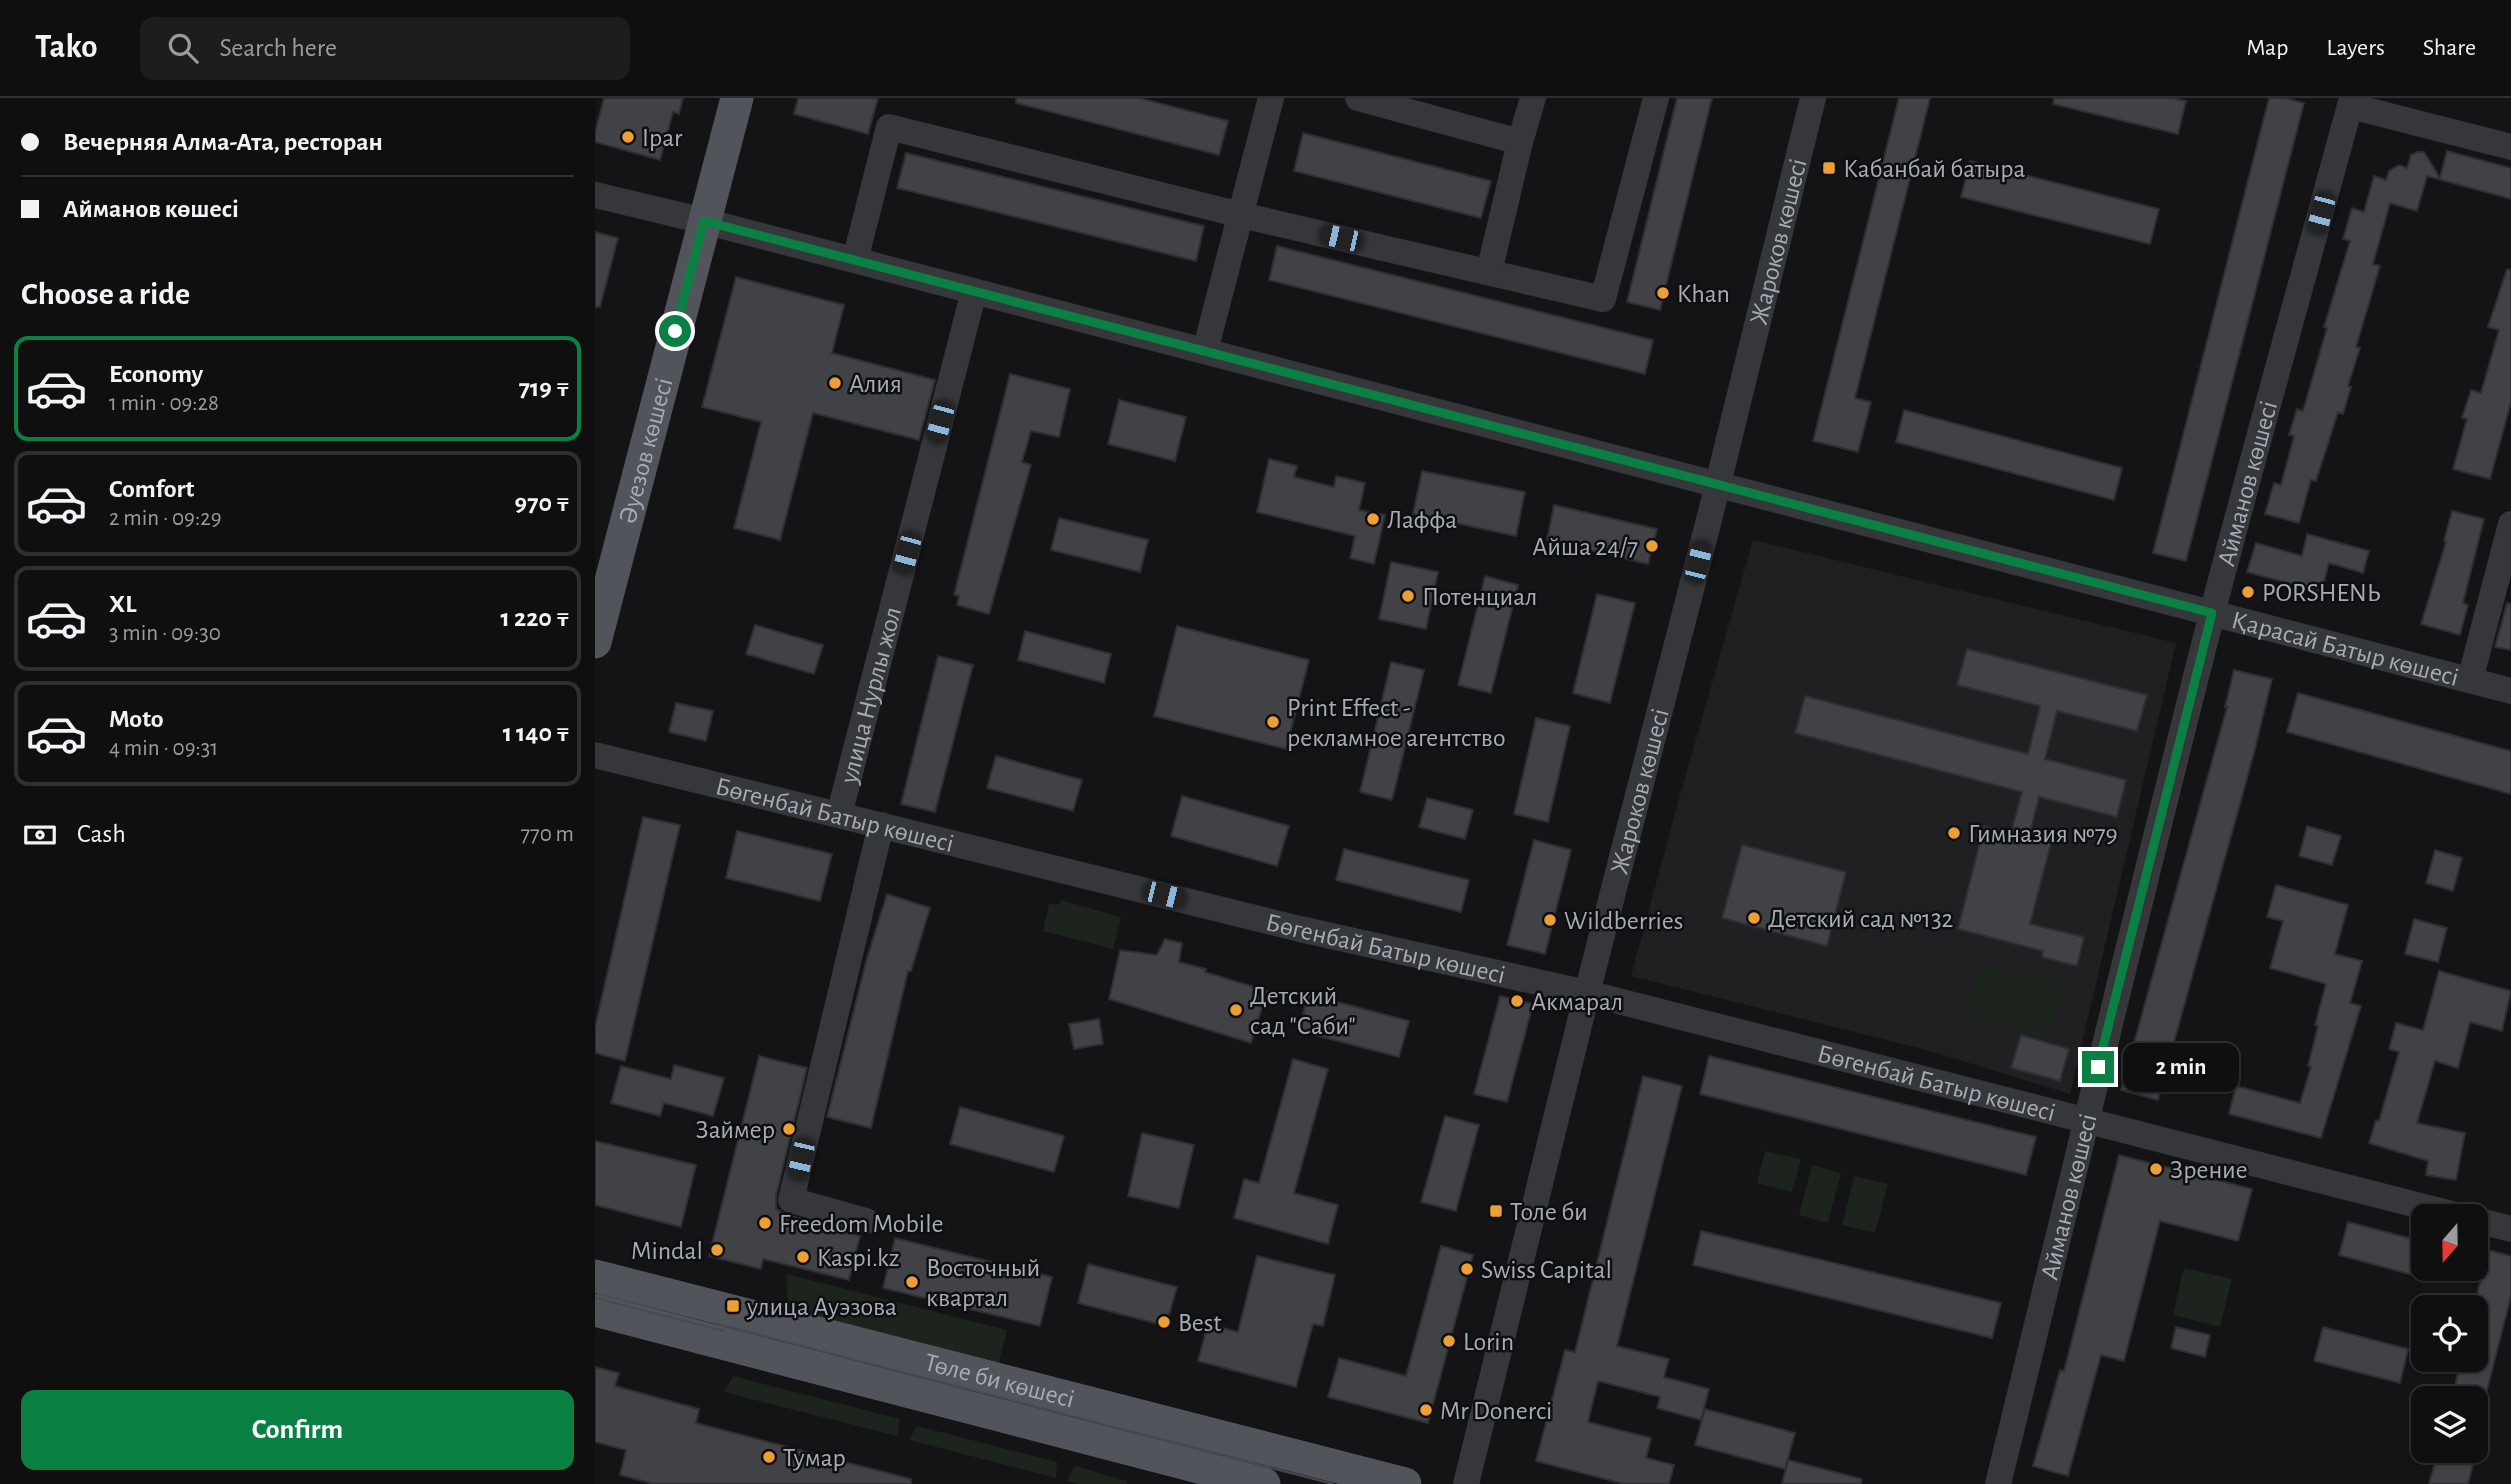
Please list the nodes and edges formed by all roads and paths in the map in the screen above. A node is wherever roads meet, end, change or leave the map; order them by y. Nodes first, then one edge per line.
1 (737, 98) edge
2 (1271, 98) edge
3 (1358, 98) edge
4 (1533, 98) edge
5 (1655, 98) edge
6 (1813, 98) edge
7 (2351, 102) edge
8 (1520, 142) junction
9 (2511, 147) edge
10 (595, 195) edge
11 (1241, 215) junction
12 (704, 221) junction
13 (855, 260) junction
14 (1489, 272) junction
15 (974, 291) junction
16 (1205, 351) junction
17 (1717, 484) junction
18 (2511, 524) edge
19 (2212, 613) junction
20 (595, 642) edge
21 (2470, 680) junction
22 (2511, 691) edge
23 (595, 755) edge
24 (838, 815) junction
25 (881, 825) junction
26 (1587, 993) junction
27 (2085, 1120) junction
28 (2413, 1204) edge
29 (866, 1221) dead end
30 (2489, 1223) edge
31 (2511, 1229) edge
32 (595, 1276) edge
33 (595, 1310) edge
34 (1264, 1484) edge
35 (1405, 1484) edge
36 (1466, 1484) edge
37 (1999, 1484) edge

1 - 12 main road, Әуезов көшесі
2 - 11 street
3 - 8 street
4 - 8 street
5 - 14 street
6 - 17 street, Жароков көшесі
7 - 9 street
7 - 19 street, Айманов көшесі
8 - 14 street
10 - 12 street, Қарасай Батыр көшесі
11 - 13 street
11 - 14 street
11 - 16 street
12 - 13 street, Қарасай Батыр көшесі
12 - 20 main road, Әуезов көшесі
13 - 15 street, Қарасай Батыр көшесі
15 - 16 street, Қарасай Батыр көшесі
15 - 24 street, улица Нурлы жол
16 - 17 street, Қарасай Батыр көшесі
17 - 19 street, Қарасай Батыр көшесі
17 - 26 street, Жароков көшесі
18 - 21 street
19 - 21 street, Қарасай Батыр көшесі
19 - 27 street, Айманов көшесі
21 - 22 street, Қарасай Батыр көшесі
23 - 24 street, Бөгенбай Батыр көшесі
24 - 25 street, Бөгенбай Батыр көшесі
25 - 26 street, Бөгенбай Батыр көшесі
25 - 29 street
26 - 27 street, Бөгенбай Батыр көшесі
26 - 36 street, Жароков көшесі
27 - 28 street, Бөгенбай Батыр көшесі
27 - 37 street, Айманов көшесі
30 - 31 street
32 - 35 main road, Төле би көшесі
33 - 34 main road, Төле би көшесі

